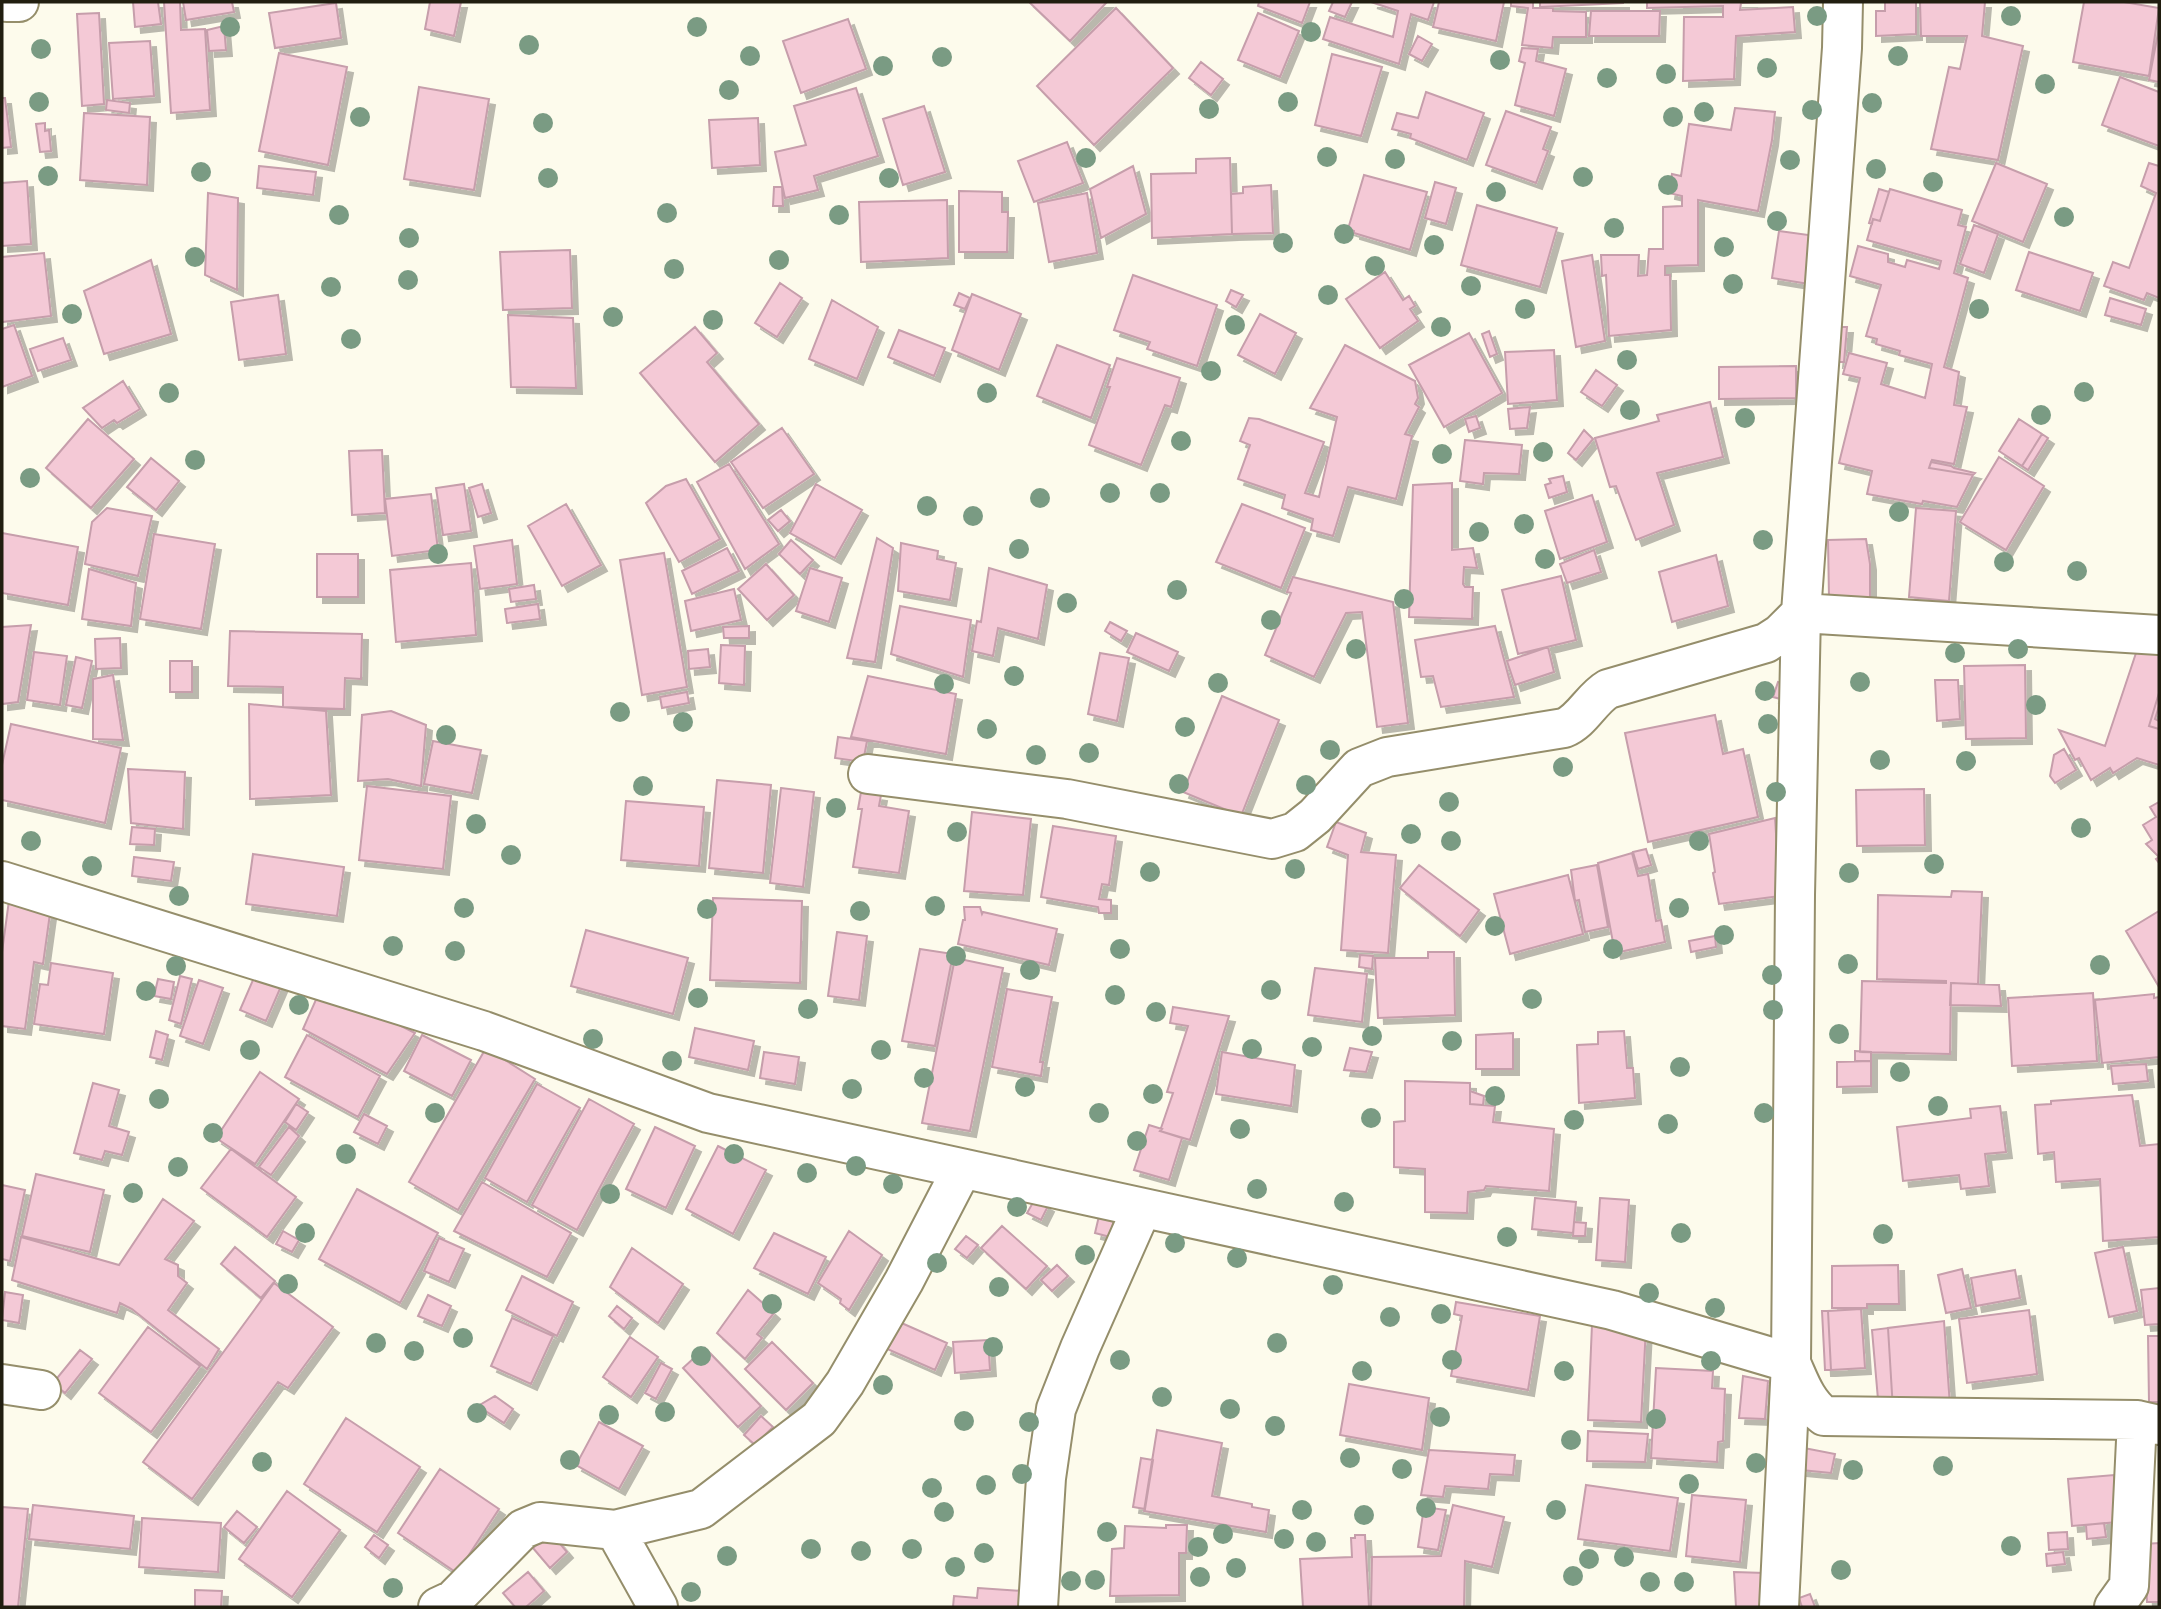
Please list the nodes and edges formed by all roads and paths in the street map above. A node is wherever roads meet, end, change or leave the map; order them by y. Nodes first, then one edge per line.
1 (7, 2) edge
2 (19, 2) edge
3 (1843, 2) edge
4 (1801, 613) junction
5 (2159, 635) edge
6 (868, 774) dead end
7 (2, 881) edge
8 (962, 1169) junction
9 (1142, 1208) junction
10 (1791, 1363) junction
11 (2, 1384) edge
12 (41, 1390) dead end
13 (2148, 1422) edge
14 (615, 1530) junction
15 (438, 1607) edge
16 (658, 1607) edge
17 (1038, 1607) edge
18 (1779, 1607) edge
19 (2114, 1607) edge

1 - 2 street
3 - 4 street
4 - 5 street
4 - 6 street
4 - 10 street
7 - 8 street
8 - 9 street
8 - 14 street
9 - 10 street
9 - 17 street
10 - 13 street
10 - 18 street
11 - 12 street
13 - 19 street
14 - 15 street
14 - 16 street

